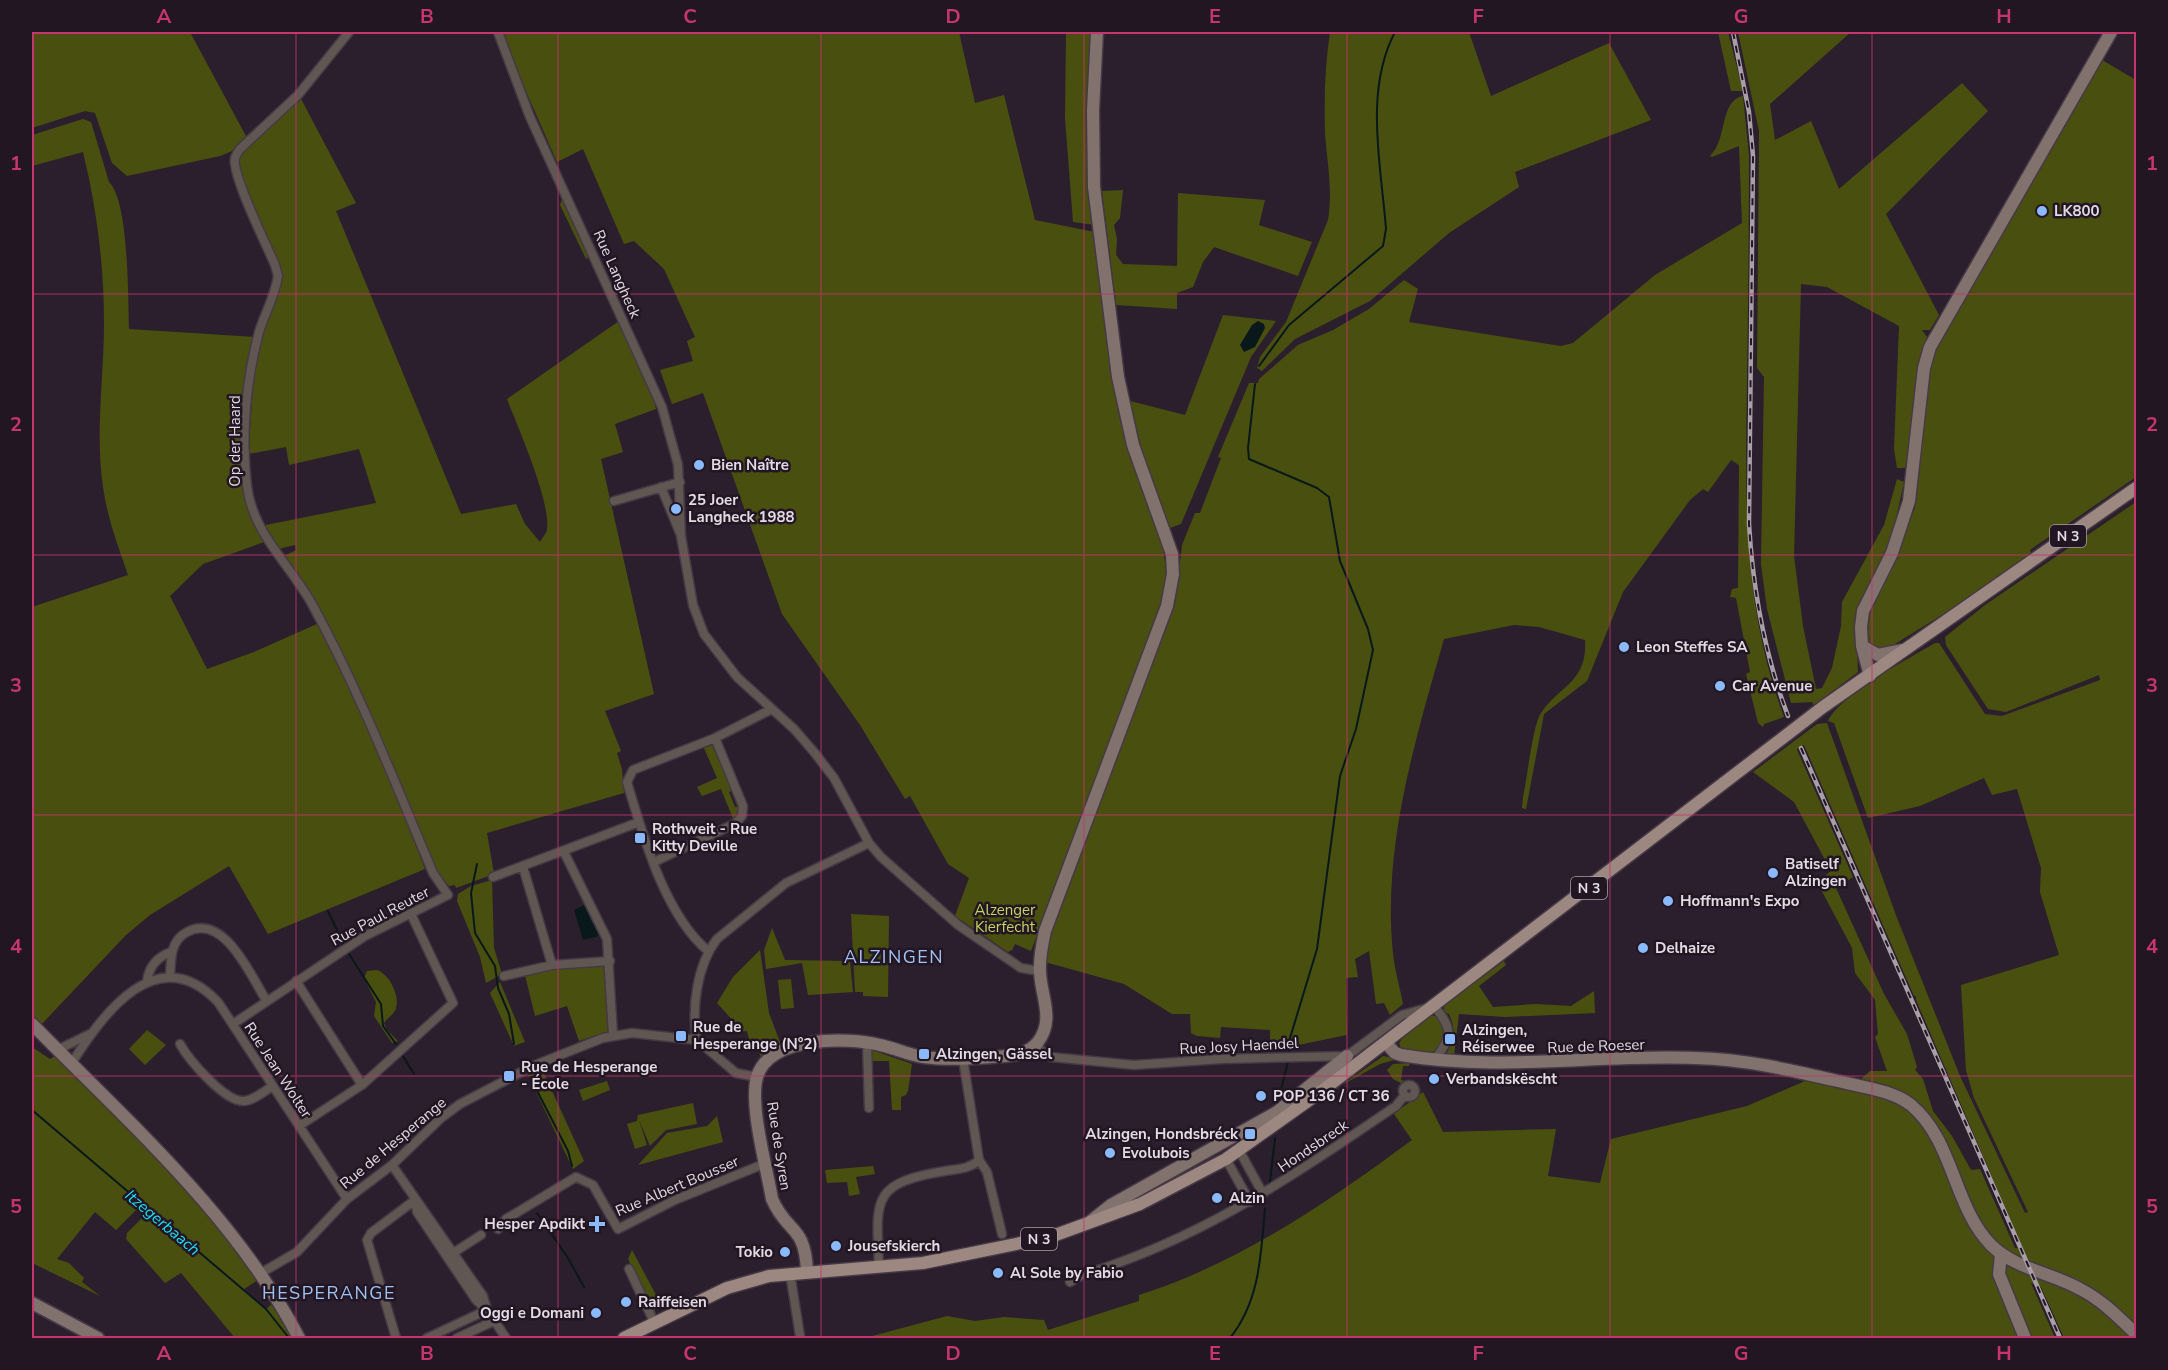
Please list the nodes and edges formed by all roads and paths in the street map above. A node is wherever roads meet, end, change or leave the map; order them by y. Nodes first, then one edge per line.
1 (349, 32) edge
2 (498, 32) edge
3 (1097, 32) edge
4 (2111, 32) edge
5 (680, 482) junction
6 (661, 487) junction
7 (2136, 488) edge
8 (614, 501) dead end
9 (681, 536) junction
10 (1862, 646) junction
11 (1908, 649) junction
12 (1870, 676) junction
13 (772, 709) junction
14 (715, 738) junction
15 (634, 824) dead end
16 (869, 843) junction
17 (564, 852) junction
18 (654, 862) junction
19 (523, 867) junction
20 (494, 877) dead end
21 (448, 895) joint
22 (411, 914) junction
23 (708, 951) junction
24 (171, 952) junction
25 (610, 961) junction
26 (552, 964) junction
27 (1039, 971) junction
28 (504, 976) dead end
29 (170, 977) junction
30 (147, 981) junction
31 (296, 981) junction
32 (266, 1000) junction
33 (1434, 1006) junction
34 (32, 1024) edge
35 (233, 1024) junction
36 (91, 1034) junction
37 (613, 1035) junction
38 (697, 1041) junction
39 (867, 1043) junction
40 (1386, 1043) junction
41 (180, 1044) dead end
42 (1035, 1046) junction
43 (57, 1050) junction
44 (1347, 1056) junction
45 (1436, 1058) junction
46 (963, 1059) junction
47 (71, 1064) junction
48 (758, 1077) junction
49 (362, 1085) junction
50 (273, 1086) junction
51 (1404, 1096) dead end
52 (869, 1108) dead end
53 (299, 1126) junction
54 (1239, 1150) junction
55 (1226, 1159) junction
56 (980, 1160) junction
57 (766, 1163) junction
58 (392, 1165) junction
59 (1180, 1166) junction
60 (1187, 1180) junction
61 (1257, 1198) junction
62 (347, 1199) junction
63 (415, 1200) junction
64 (1086, 1225) junction
65 (498, 1229) dead end
66 (1002, 1234) dead end
67 (481, 1235) dead end
68 (2001, 1254) junction
69 (451, 1255) junction
70 (879, 1266) junction
71 (629, 1269) dead end
72 (807, 1271) junction
73 (261, 1273) junction
74 (790, 1273) junction
75 (1070, 1282) dead end
76 (32, 1303) edge
77 (487, 1310) junction
78 (494, 1321) junction
79 (655, 1324) junction
80 (2136, 1334) edge
81 (800, 1336) dead end
82 (98, 1338) edge
83 (299, 1338) edge
84 (396, 1338) edge
85 (427, 1338) edge
86 (457, 1338) edge
87 (506, 1338) edge
88 (624, 1338) edge
89 (2025, 1338) edge

1 - 21 street, Op der Haard
2 - 5 street, Rue Langheck
3 - 27 main road
4 - 10 main road
5 - 6 street
5 - 9 street, Rue Langheck
6 - 8 street
6 - 9 street, Rue Langheck
7 - 11 main road, N 3
9 - 13 street, Rue Langheck
10 - 11 main road
10 - 12 main road
11 - 12 main road, N 3
12 - 33 main road, N 3
13 - 14 street
13 - 16 street, Rue Langheck
14 - 18 street
14 - 18 street
15 - 17 street
16 - 23 street
16 - 27 street, Rue Langheck
17 - 19 street
17 - 25 street
18 - 23 street
19 - 20 street
19 - 26 street
21 - 22 street, Rue Paul Reuter
22 - 31 street, Rue Paul Reuter
22 - 49 street
23 - 38 street
24 - 29 street
24 - 30 street, Rue Jean Wolter
24 - 32 street, Rue Jean Wolter
25 - 26 street
25 - 37 street
26 - 28 street
27 - 42 main road
29 - 30 street, Rue Jean Wolter
29 - 35 street, Rue Jean Wolter
30 - 36 street, Rue Jean Wolter
31 - 32 street, Rue Paul Reuter
31 - 49 street
32 - 35 street, Rue Paul Reuter
33 - 40 main road, N 3
33 - 44 street
33 - 45 street
34 - 43 main road
35 - 50 street, Rue Jean Wolter
36 - 43 street, Rue Jean Wolter
36 - 47 street, Rue Jean Wolter
37 - 38 street, Rue de Hesperange
37 - 58 street, Rue de Hesperange
38 - 48 street
39 - 46 main road
39 - 48 main road
39 - 52 street
40 - 45 main road, Rue de Roeser
40 - 54 main road, N 3
41 - 50 street
42 - 44 street, Rue Josy Haendel
42 - 46 main road
43 - 47 main road
44 - 59 main road, N 3
45 - 68 main road, Rue de Roeser
46 - 56 street
47 - 73 main road
48 - 57 main road, Rue de Syren
49 - 53 street
50 - 53 street, Rue Jean Wolter
51 - 61 street, Hondsbreck
53 - 62 street, Rue Jean Wolter
54 - 55 main road, N 3
54 - 61 street
55 - 60 main road, N 3
55 - 61 street
56 - 66 street
56 - 70 street
57 - 65 street, Rue Albert Bousser
57 - 72 main road, Rue de Syren
58 - 62 street, Rue de Hesperange
58 - 63 street
59 - 60 main road
59 - 64 main road, N 3
60 - 64 main road, N 3
61 - 75 street, Hondsbreck
62 - 73 street, Rue de Hesperange
63 - 69 street
63 - 84 street
64 - 70 main road, N 3
67 - 69 street
68 - 80 main road
68 - 89 main road
69 - 77 street
70 - 72 main road, N 3
71 - 79 street
72 - 74 main road, N 3
73 - 83 main road
74 - 79 main road, N 3
74 - 81 street
76 - 82 main road
77 - 78 street
77 - 85 street
78 - 86 street
78 - 87 street
79 - 88 main road, N 3

